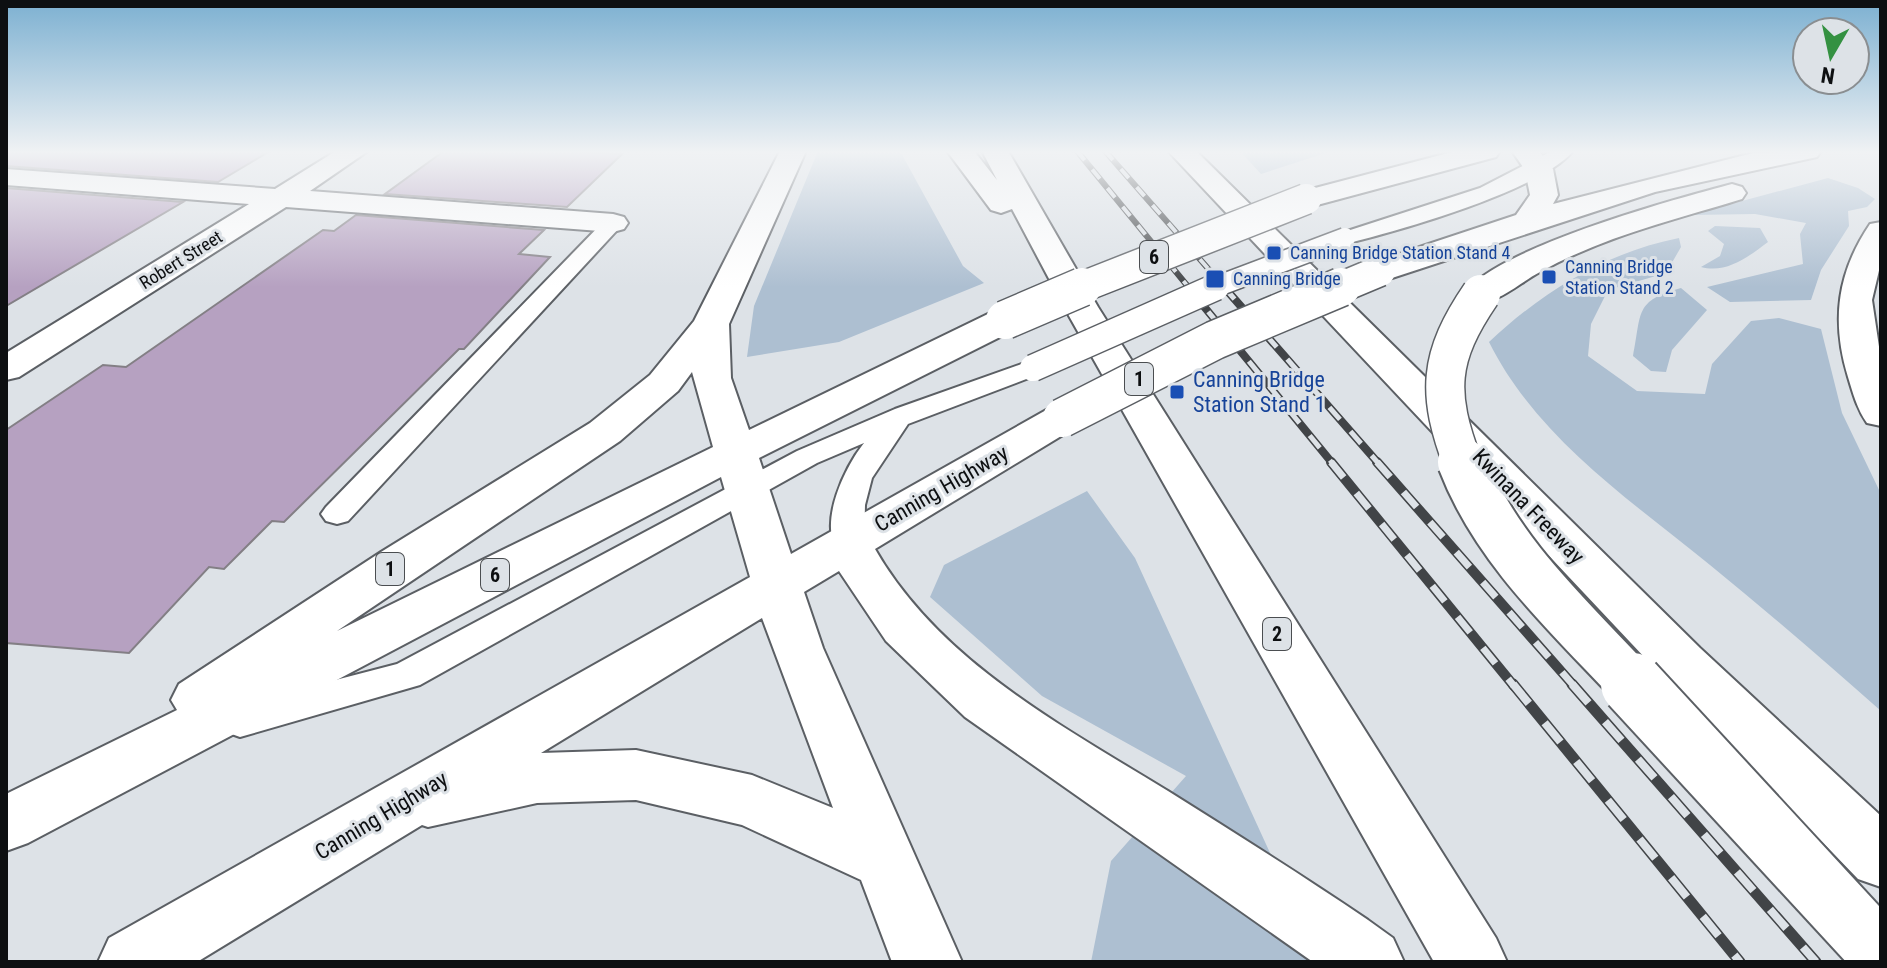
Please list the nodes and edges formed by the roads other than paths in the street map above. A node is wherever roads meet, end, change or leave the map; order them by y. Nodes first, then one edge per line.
1 (271, 196) edge
2 (771, 196) edge
3 (995, 196) edge
4 (1020, 196) edge
5 (1225, 196) edge
6 (1317, 196) edge
7 (1445, 196) edge
8 (1543, 196) edge
9 (1612, 196) edge
10 (1720, 196) edge
11 (282, 197) junction
12 (1528, 219) junction
13 (613, 223) joint
14 (1881, 231) edge
15 (1081, 307) junction
16 (711, 324) junction
17 (6, 369) edge
18 (1881, 414) edge
19 (905, 415) junction
20 (740, 471) junction
21 (337, 514) dead end
22 (848, 542) junction
23 (774, 585) junction
24 (390, 809) junction
25 (30, 812) edge
26 (1881, 858) edge
27 (884, 860) junction
28 (1881, 954) edge
29 (133, 962) edge
30 (927, 962) edge
31 (1369, 962) edge
32 (1472, 962) edge

1 - 11 main road
2 - 16 main road, 1
3 - 15 main road
4 - 15 main road, 2
5 - 26 main road, Kwinana Freeway
6 - 20 main road, 6, bridge
7 - 19 lane, bridge
8 - 12 main road
9 - 12 main road, Canning Highway
10 - 28 main road, bridge
11 - 13 main road
11 - 17 main road, Robert Street
12 - 22 main road, Canning Highway / 1, bridge
13 - 21 lane
14 - 18 main road
15 - 32 main road, 2
16 - 20 main road
16 - 25 main road, 1
19 - 20 lane
19 - 22 lane
20 - 23 main road
20 - 25 main road, 6
22 - 23 main road, Canning Highway / 1
22 - 31 main road
23 - 24 main road, Canning Highway / 1
23 - 27 main road
24 - 27 main road
24 - 29 main road, Canning Highway / 1
27 - 30 main road

